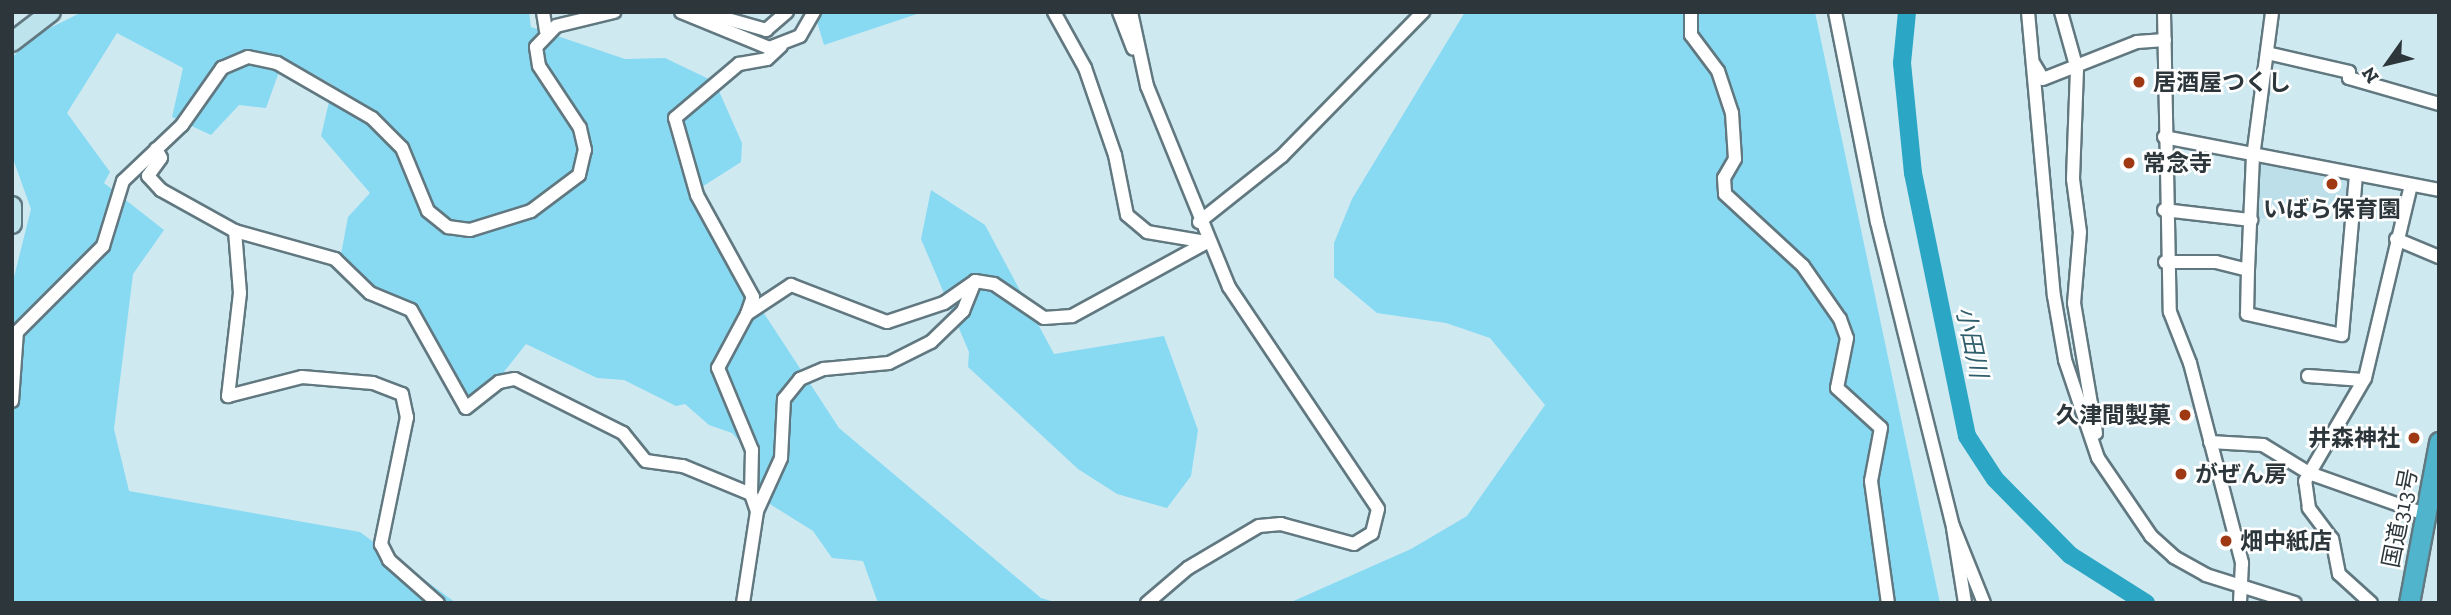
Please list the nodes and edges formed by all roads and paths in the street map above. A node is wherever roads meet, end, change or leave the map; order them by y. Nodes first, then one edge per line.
1 (51, 12) edge
2 (543, 12) edge
3 (614, 12) edge
4 (681, 12) edge
5 (703, 12) edge
6 (787, 12) edge
7 (814, 12) edge
8 (1054, 12) edge
9 (1119, 12) edge
10 (1131, 12) edge
11 (1423, 12) edge
12 (1691, 12) edge
13 (1835, 12) edge
14 (2028, 12) edge
15 (2061, 12) edge
16 (2164, 12) edge
17 (2272, 12) edge
18 (546, 31) junction
19 (2165, 40) junction
20 (12, 42) edge
21 (781, 47) junction
22 (1139, 52) junction
23 (2267, 53) junction
24 (2031, 59) junction
25 (2077, 69) junction
26 (2439, 104) edge
27 (2164, 138) junction
28 (156, 149) junction
29 (2253, 158) junction
30 (2356, 176) junction
31 (2411, 185) junction
32 (2439, 190) edge
33 (12, 206) edge
34 (2164, 210) junction
35 (2251, 220) junction
36 (1199, 222) junction
37 (12, 224) edge
38 (235, 231) junction
39 (2396, 239) junction
40 (1208, 242) junction
41 (2439, 257) edge
42 (2165, 262) junction
43 (2248, 270) junction
44 (975, 281) junction
45 (747, 314) junction
46 (2308, 376) dead end
47 (2363, 380) junction
48 (12, 401) edge
49 (2210, 442) junction
50 (2439, 442) edge
51 (2098, 458) junction
52 (2309, 473) junction
53 (751, 494) junction
54 (757, 511) junction
55 (2425, 514) junction
56 (1953, 526) junction
57 (2241, 584) junction
58 (438, 603) edge
59 (743, 603) edge
60 (1147, 603) edge
61 (1888, 603) edge
62 (1965, 603) edge
63 (1983, 603) edge
64 (2240, 603) edge
65 (2295, 603) edge
66 (2371, 603) edge
67 (2409, 603) edge

1 - 20 main road
2 - 18 street
3 - 18 street
4 - 21 street
5 - 6 street
7 - 21 street
8 - 40 street
9 - 22 street
10 - 22 street
11 - 36 street
12 - 61 street
13 - 56 street
14 - 24 street
15 - 25 street
16 - 19 street
17 - 23 street
18 - 28 street
19 - 25 street
19 - 27 street
21 - 45 street
22 - 36 street
23 - 26 street
23 - 29 street
24 - 25 street
24 - 51 street
25 - 51 street
27 - 29 street
27 - 34 street
28 - 38 street
28 - 48 street
29 - 30 street
29 - 35 street
30 - 31 street
30 - 43 street
31 - 32 street
31 - 39 street
33 - 37 main road
34 - 35 street
34 - 42 street
35 - 43 street
36 - 40 street
38 - 53 street
38 - 58 street
39 - 41 street
39 - 47 street
40 - 44 street
40 - 60 street
42 - 43 street
42 - 49 street
44 - 45 street
44 - 54 street
45 - 53 street
46 - 47 street
47 - 52 street
49 - 52 street
49 - 57 street
50 - 55 highway, 国道313号
51 - 57 street
52 - 55 street
52 - 66 street
53 - 54 street
54 - 59 street
55 - 67 highway, 国道313号
56 - 62 street
56 - 63 street
57 - 64 street
57 - 65 street

